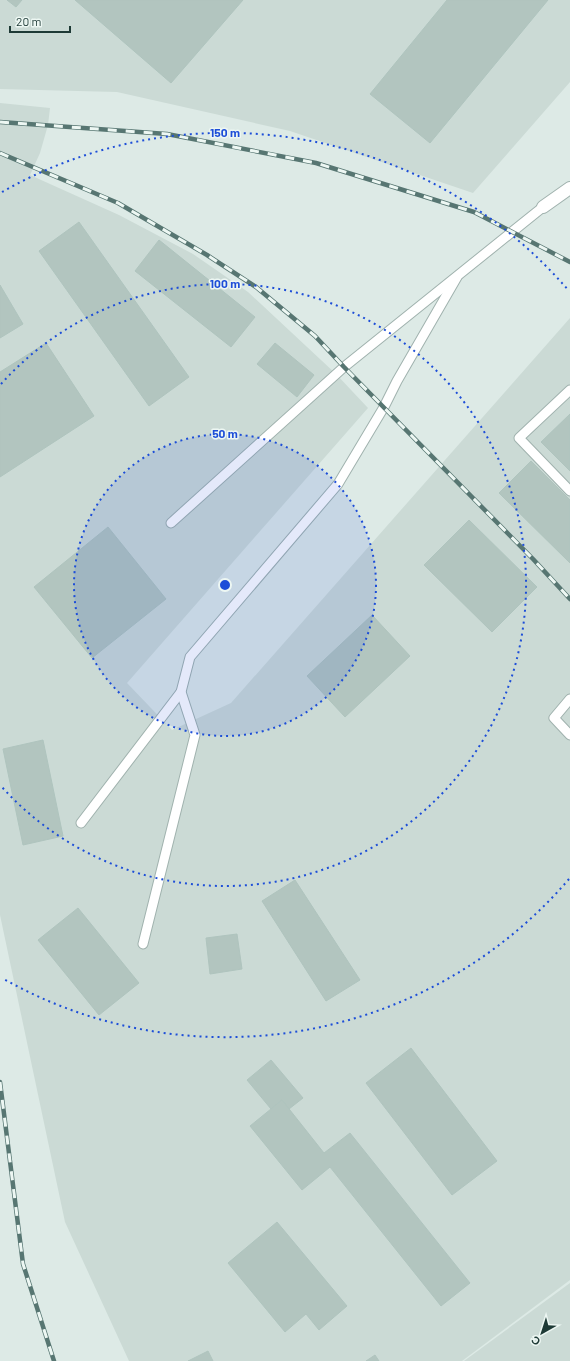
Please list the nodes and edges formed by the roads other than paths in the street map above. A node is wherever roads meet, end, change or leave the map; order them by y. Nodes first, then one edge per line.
1 (570, 188) edge
2 (543, 207) joint
3 (456, 278) junction
4 (570, 390) edge
5 (570, 491) edge
6 (171, 523) dead end
7 (181, 692) junction
8 (570, 699) edge
9 (570, 735) edge
10 (81, 822) dead end
11 (143, 944) dead end

1 - 2 street
2 - 3 lane
3 - 6 lane
3 - 7 lane
4 - 5 lane
7 - 10 lane
7 - 11 lane
8 - 9 lane

